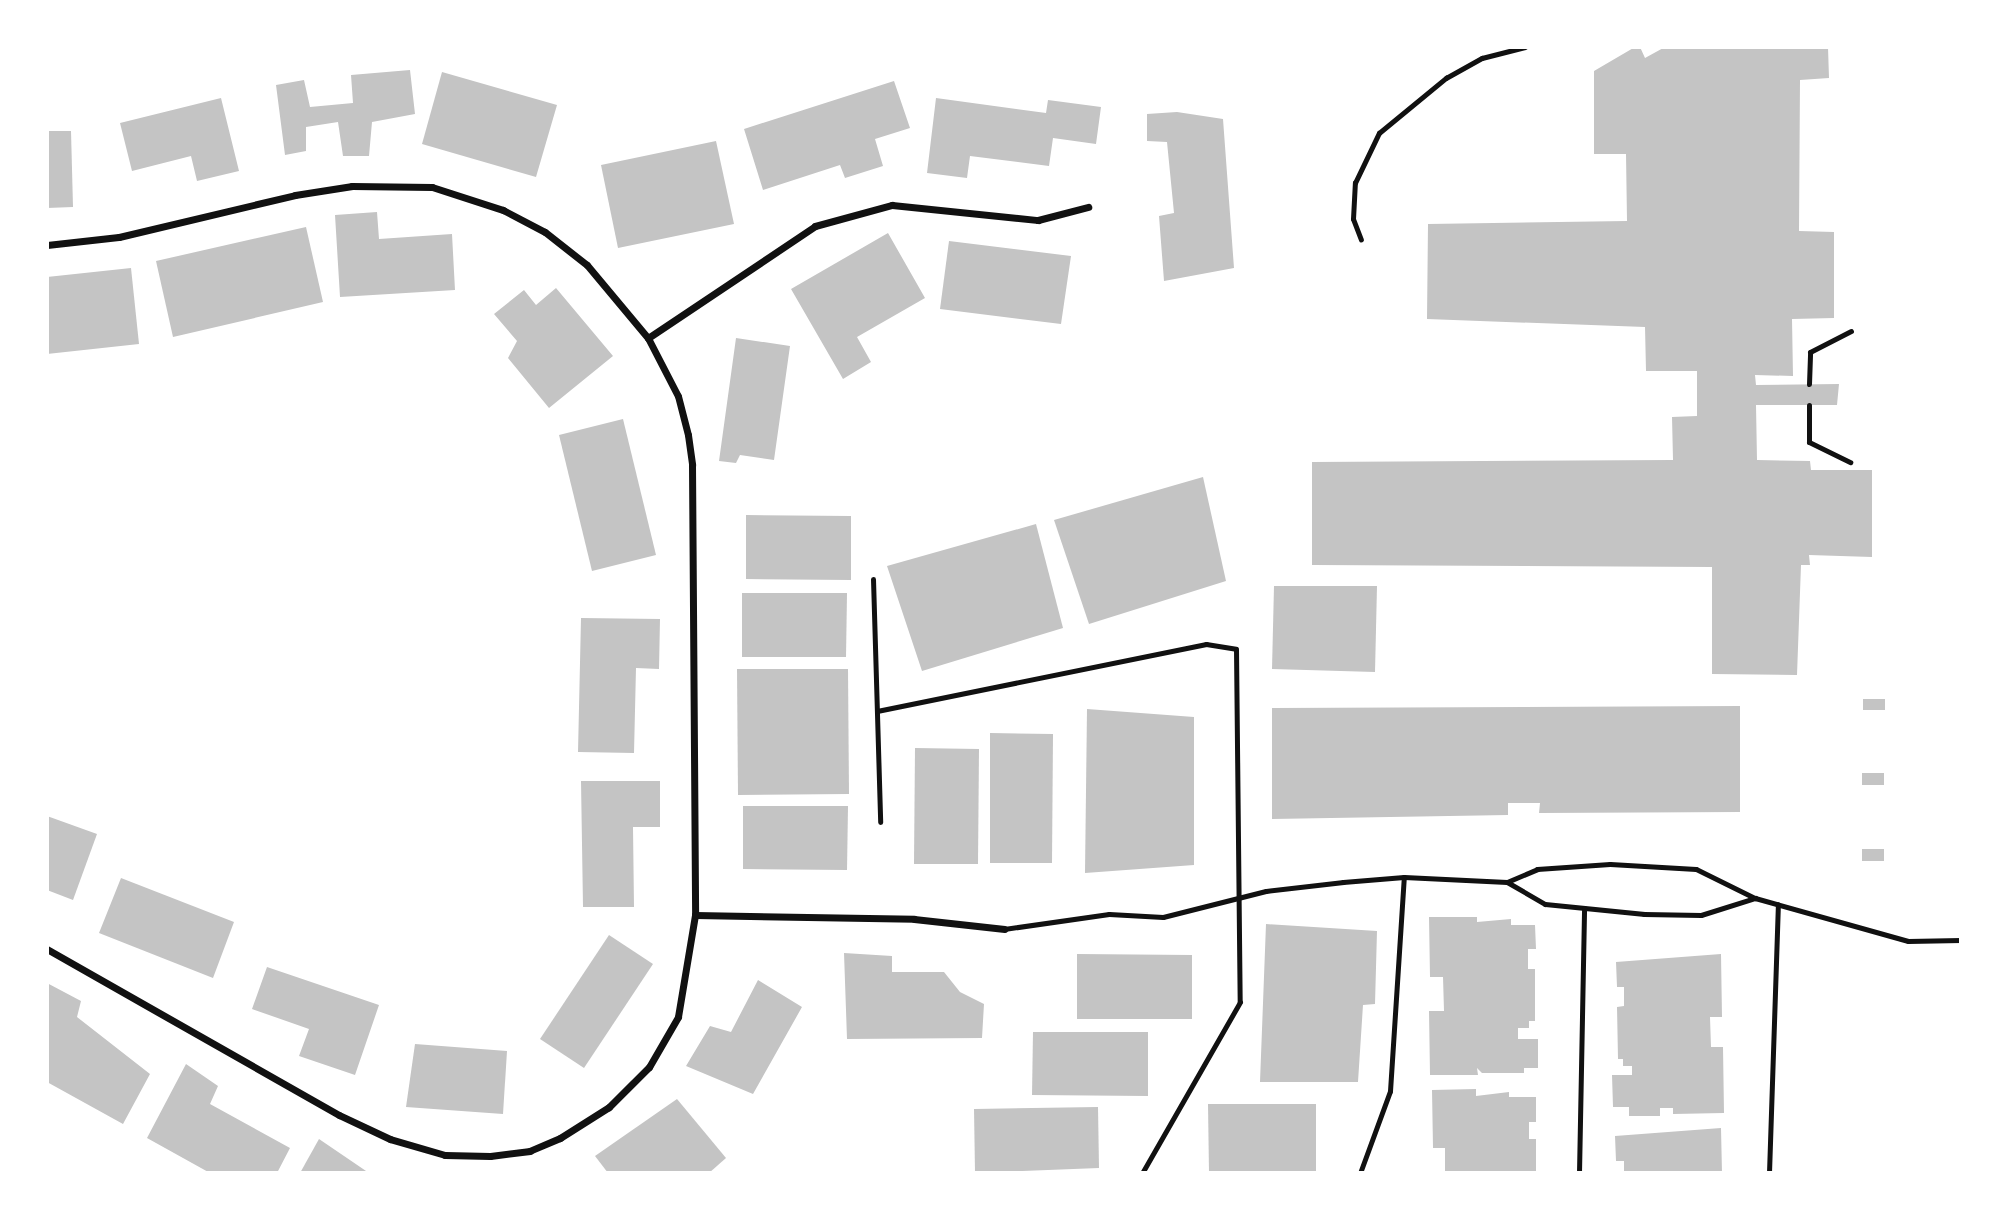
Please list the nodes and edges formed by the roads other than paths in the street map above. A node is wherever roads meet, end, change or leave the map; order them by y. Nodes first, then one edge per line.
1 (1088, 207) dead end
2 (47, 245) edge
3 (1851, 331) dead end
4 (648, 338) junction
5 (1810, 384) dead end
6 (1809, 405) dead end
7 (1850, 461) dead end
8 (873, 579) dead end
9 (877, 712) junction
10 (880, 822) dead end
11 (1404, 877) junction
12 (1507, 882) junction
13 (1755, 898) junction
14 (1240, 899) junction
15 (1778, 904) junction
16 (1584, 908) junction
17 (695, 915) junction
18 (1004, 929) joint
19 (1961, 940) edge
20 (47, 949) edge
21 (1142, 1173) edge
22 (1360, 1173) edge
23 (1579, 1173) edge
24 (1769, 1173) edge

1 - 4 street
2 - 4 street
3 - 5 lane
4 - 17 street
6 - 7 lane
8 - 9 lane
9 - 10 lane
9 - 14 lane
11 - 12 lane
11 - 14 lane
11 - 22 lane
12 - 13 lane
12 - 16 lane
13 - 15 lane
13 - 16 lane
14 - 18 lane
14 - 21 lane
15 - 19 lane
15 - 24 lane
16 - 23 lane
17 - 18 street
17 - 20 street

